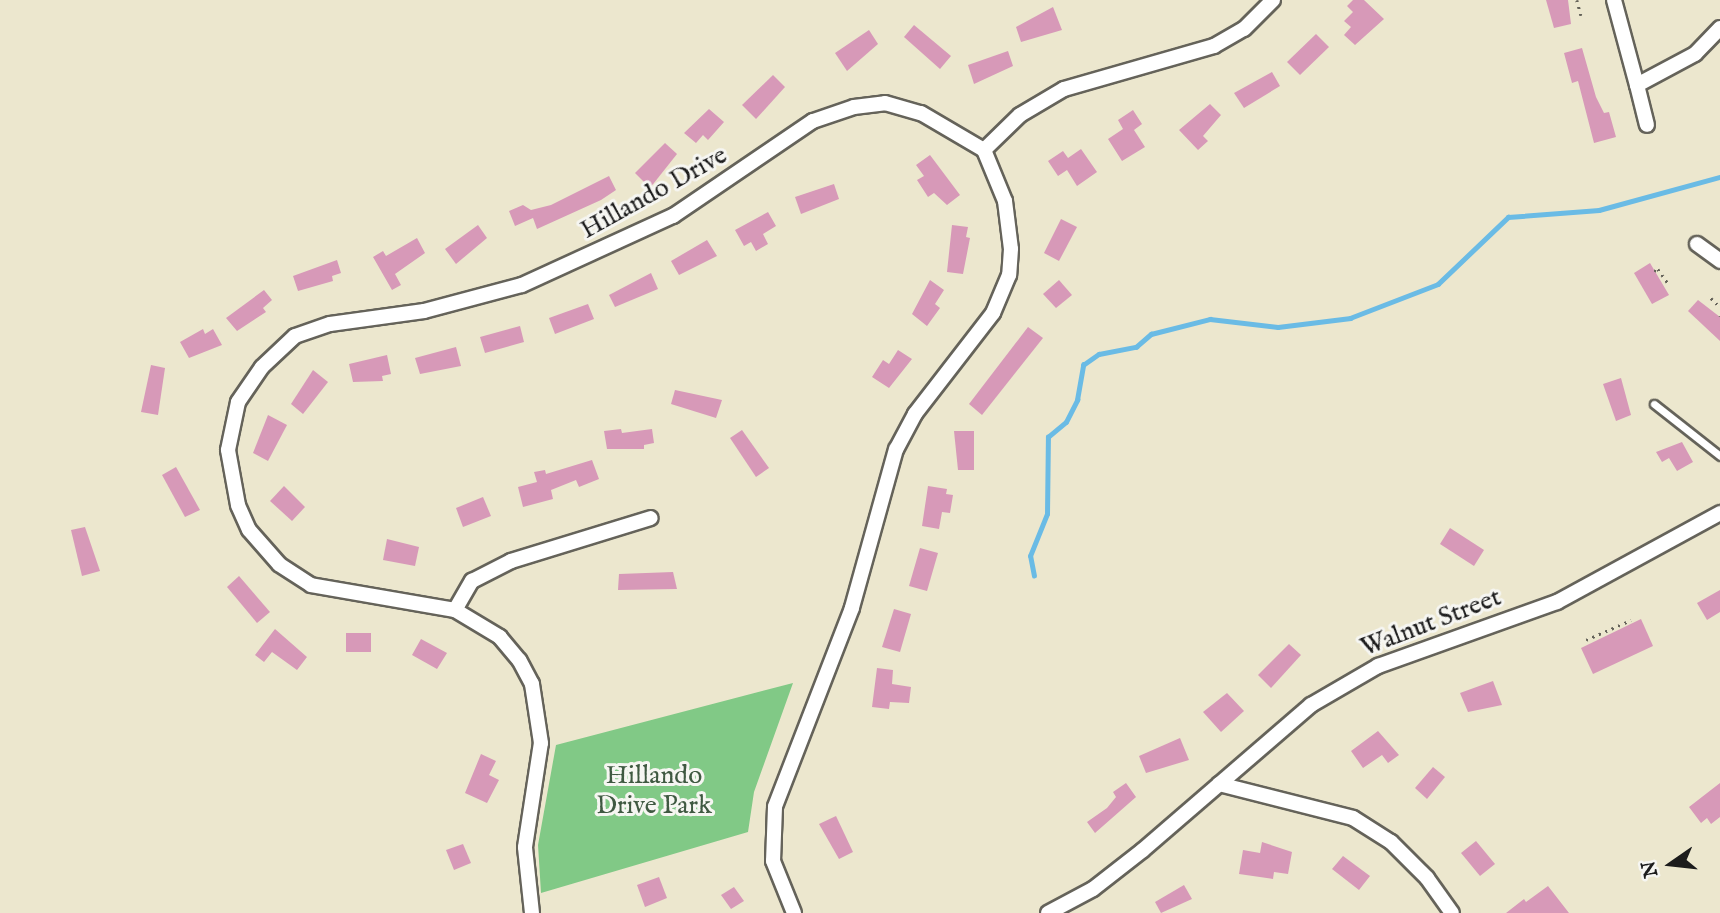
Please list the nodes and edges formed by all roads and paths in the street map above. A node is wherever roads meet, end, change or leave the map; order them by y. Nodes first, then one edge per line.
1 (1273, 0) edge
2 (1577, 0) edge
3 (1614, 0) edge
4 (1581, 15) dead end
5 (1720, 28) edge
6 (1637, 85) junction
7 (1647, 125) dead end
8 (984, 150) junction
9 (1697, 244) dead end
10 (1720, 261) edge
11 (1654, 271) dead end
12 (1669, 285) dead end
13 (1711, 298) dead end
14 (1720, 307) edge
15 (1654, 404) dead end
16 (1720, 456) edge
17 (1720, 513) edge
18 (651, 518) dead end
19 (455, 610) junction
20 (1631, 620) dead end
21 (1586, 640) dead end
22 (1219, 784) junction
23 (532, 913) edge
24 (794, 913) edge
25 (1048, 913) edge
26 (1452, 913) edge

1 - 8 street
2 - 4 path
3 - 6 street
5 - 6 street
6 - 7 street
8 - 19 street, Hillando Drive
8 - 24 street
9 - 10 street
11 - 12 path
13 - 14 path
15 - 16 lane
17 - 22 street, Walnut Street
18 - 19 street
19 - 23 street, Hillando Drive
20 - 21 path
22 - 25 street, Walnut Street
22 - 26 street

